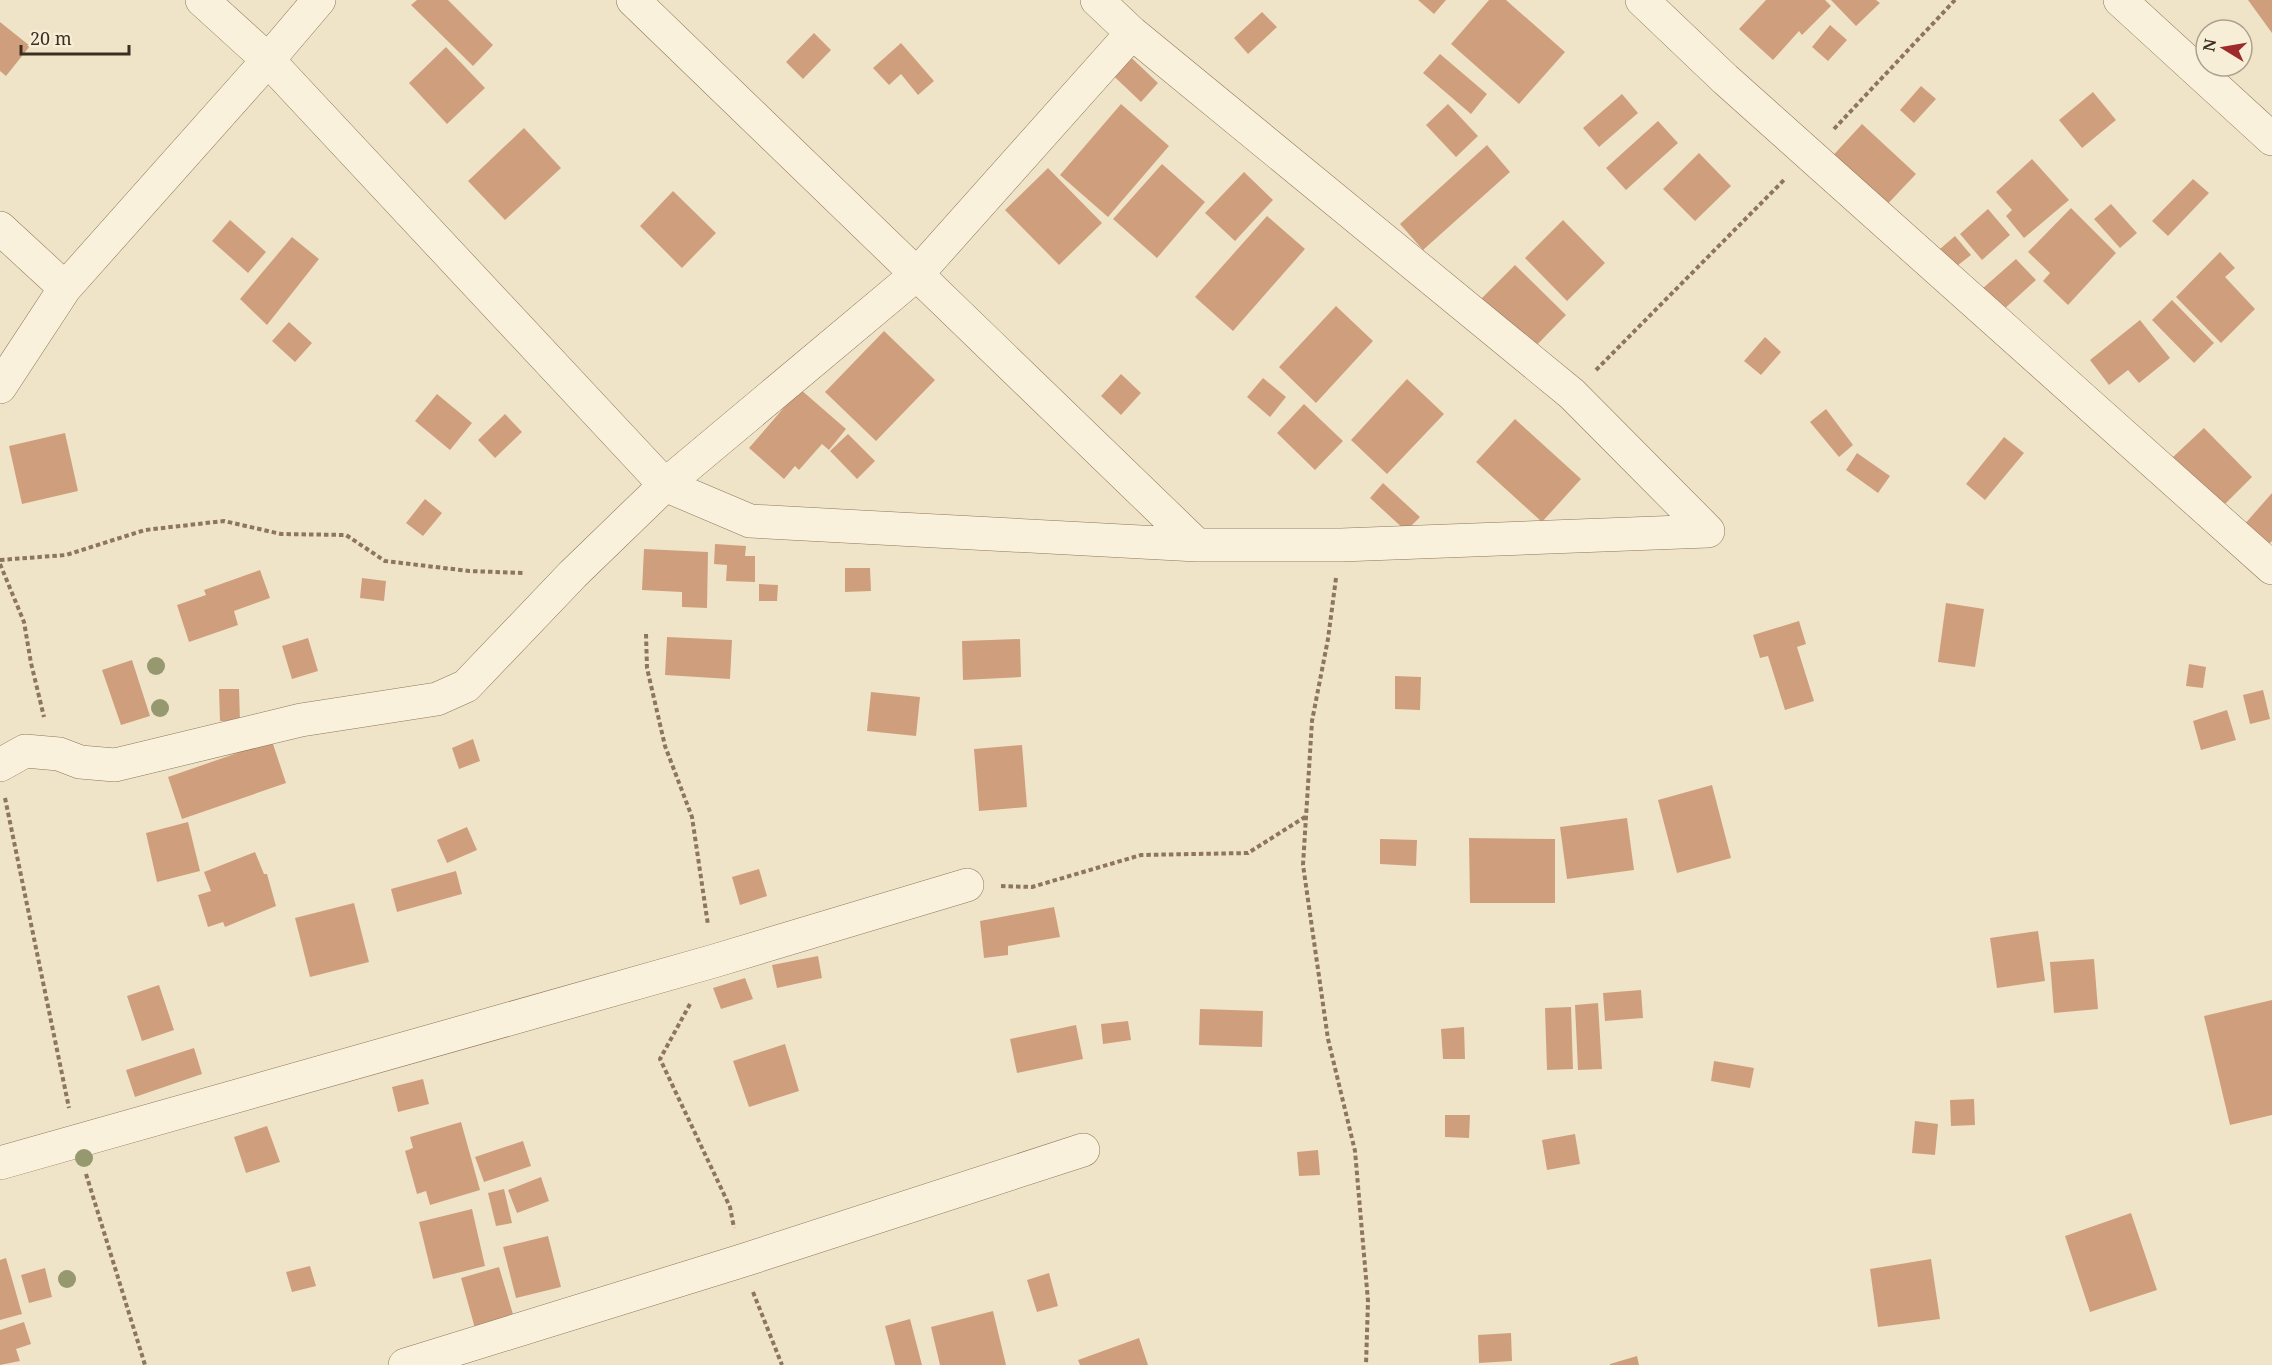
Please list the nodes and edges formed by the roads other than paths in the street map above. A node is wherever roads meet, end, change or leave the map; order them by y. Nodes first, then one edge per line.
1 (202, 0) edge
2 (319, 0) edge
3 (633, 0) edge
4 (1097, 0) edge
5 (1641, 0) edge
6 (2120, 0) edge
7 (1132, 33) junction
8 (268, 60) junction
9 (2272, 139) edge
10 (0, 228) edge
11 (917, 274) junction
12 (65, 288) junction
13 (0, 387) edge
14 (665, 485) junction
15 (1197, 545) junction
16 (2272, 568) edge
17 (0, 765) edge
18 (967, 885) road end
19 (1083, 1150) dead end
20 (0, 1163) edge
21 (405, 1365) edge

1 - 8 street
2 - 8 street
3 - 11 street
4 - 7 street
5 - 16 street
6 - 9 street
7 - 11 street
7 - 15 street
8 - 12 street
8 - 14 street
10 - 12 street
11 - 14 street
11 - 15 street
12 - 13 street
14 - 15 street
14 - 17 street
18 - 20 street
19 - 21 street

